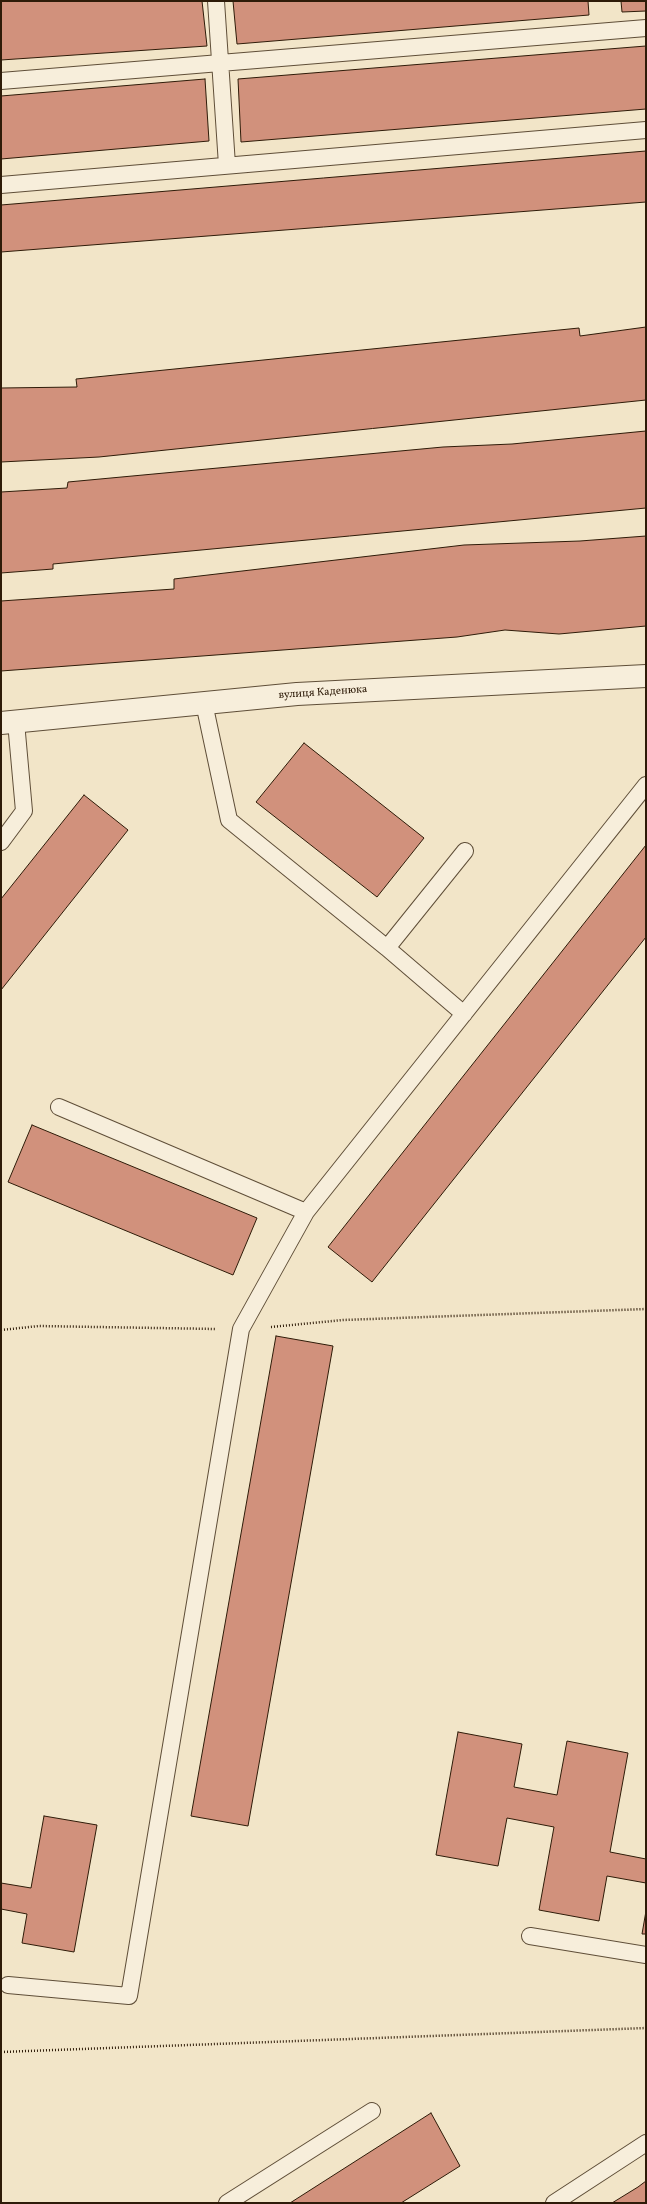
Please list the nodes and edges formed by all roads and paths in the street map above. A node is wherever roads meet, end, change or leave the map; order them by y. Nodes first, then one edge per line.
1 (216, 1) edge
2 (646, 28) edge
3 (220, 64) junction
4 (1, 81) edge
5 (646, 130) edge
6 (227, 165) junction
7 (1, 185) edge
8 (646, 676) edge
9 (204, 703) junction
10 (8, 722) edge
11 (646, 785) edge
12 (1, 842) edge
13 (465, 851) dead end
14 (387, 948) junction
15 (464, 1014) junction
16 (59, 1107) dead end
17 (306, 1212) junction
18 (646, 1309) edge
19 (241, 1329) junction
20 (1, 1330) edge
21 (530, 1936) dead end
22 (646, 1955) edge
23 (8, 1985) dead end
24 (646, 2028) edge
25 (1, 2052) edge
26 (372, 2111) dead end
27 (646, 2143) edge
28 (227, 2203) edge
29 (554, 2203) edge

1 - 3 lane
2 - 3 lane
3 - 4 lane
3 - 6 lane
5 - 6 lane
6 - 7 lane
8 - 9 street, вулиця Каденюка
9 - 10 street, вулиця Каденюка
9 - 14 lane
10 - 12 lane
11 - 15 lane
13 - 14 lane
14 - 15 lane
15 - 17 lane
16 - 17 lane
17 - 19 lane
18 - 19 path
19 - 20 path
19 - 23 lane
21 - 22 lane
24 - 25 path
26 - 28 lane
27 - 29 lane

